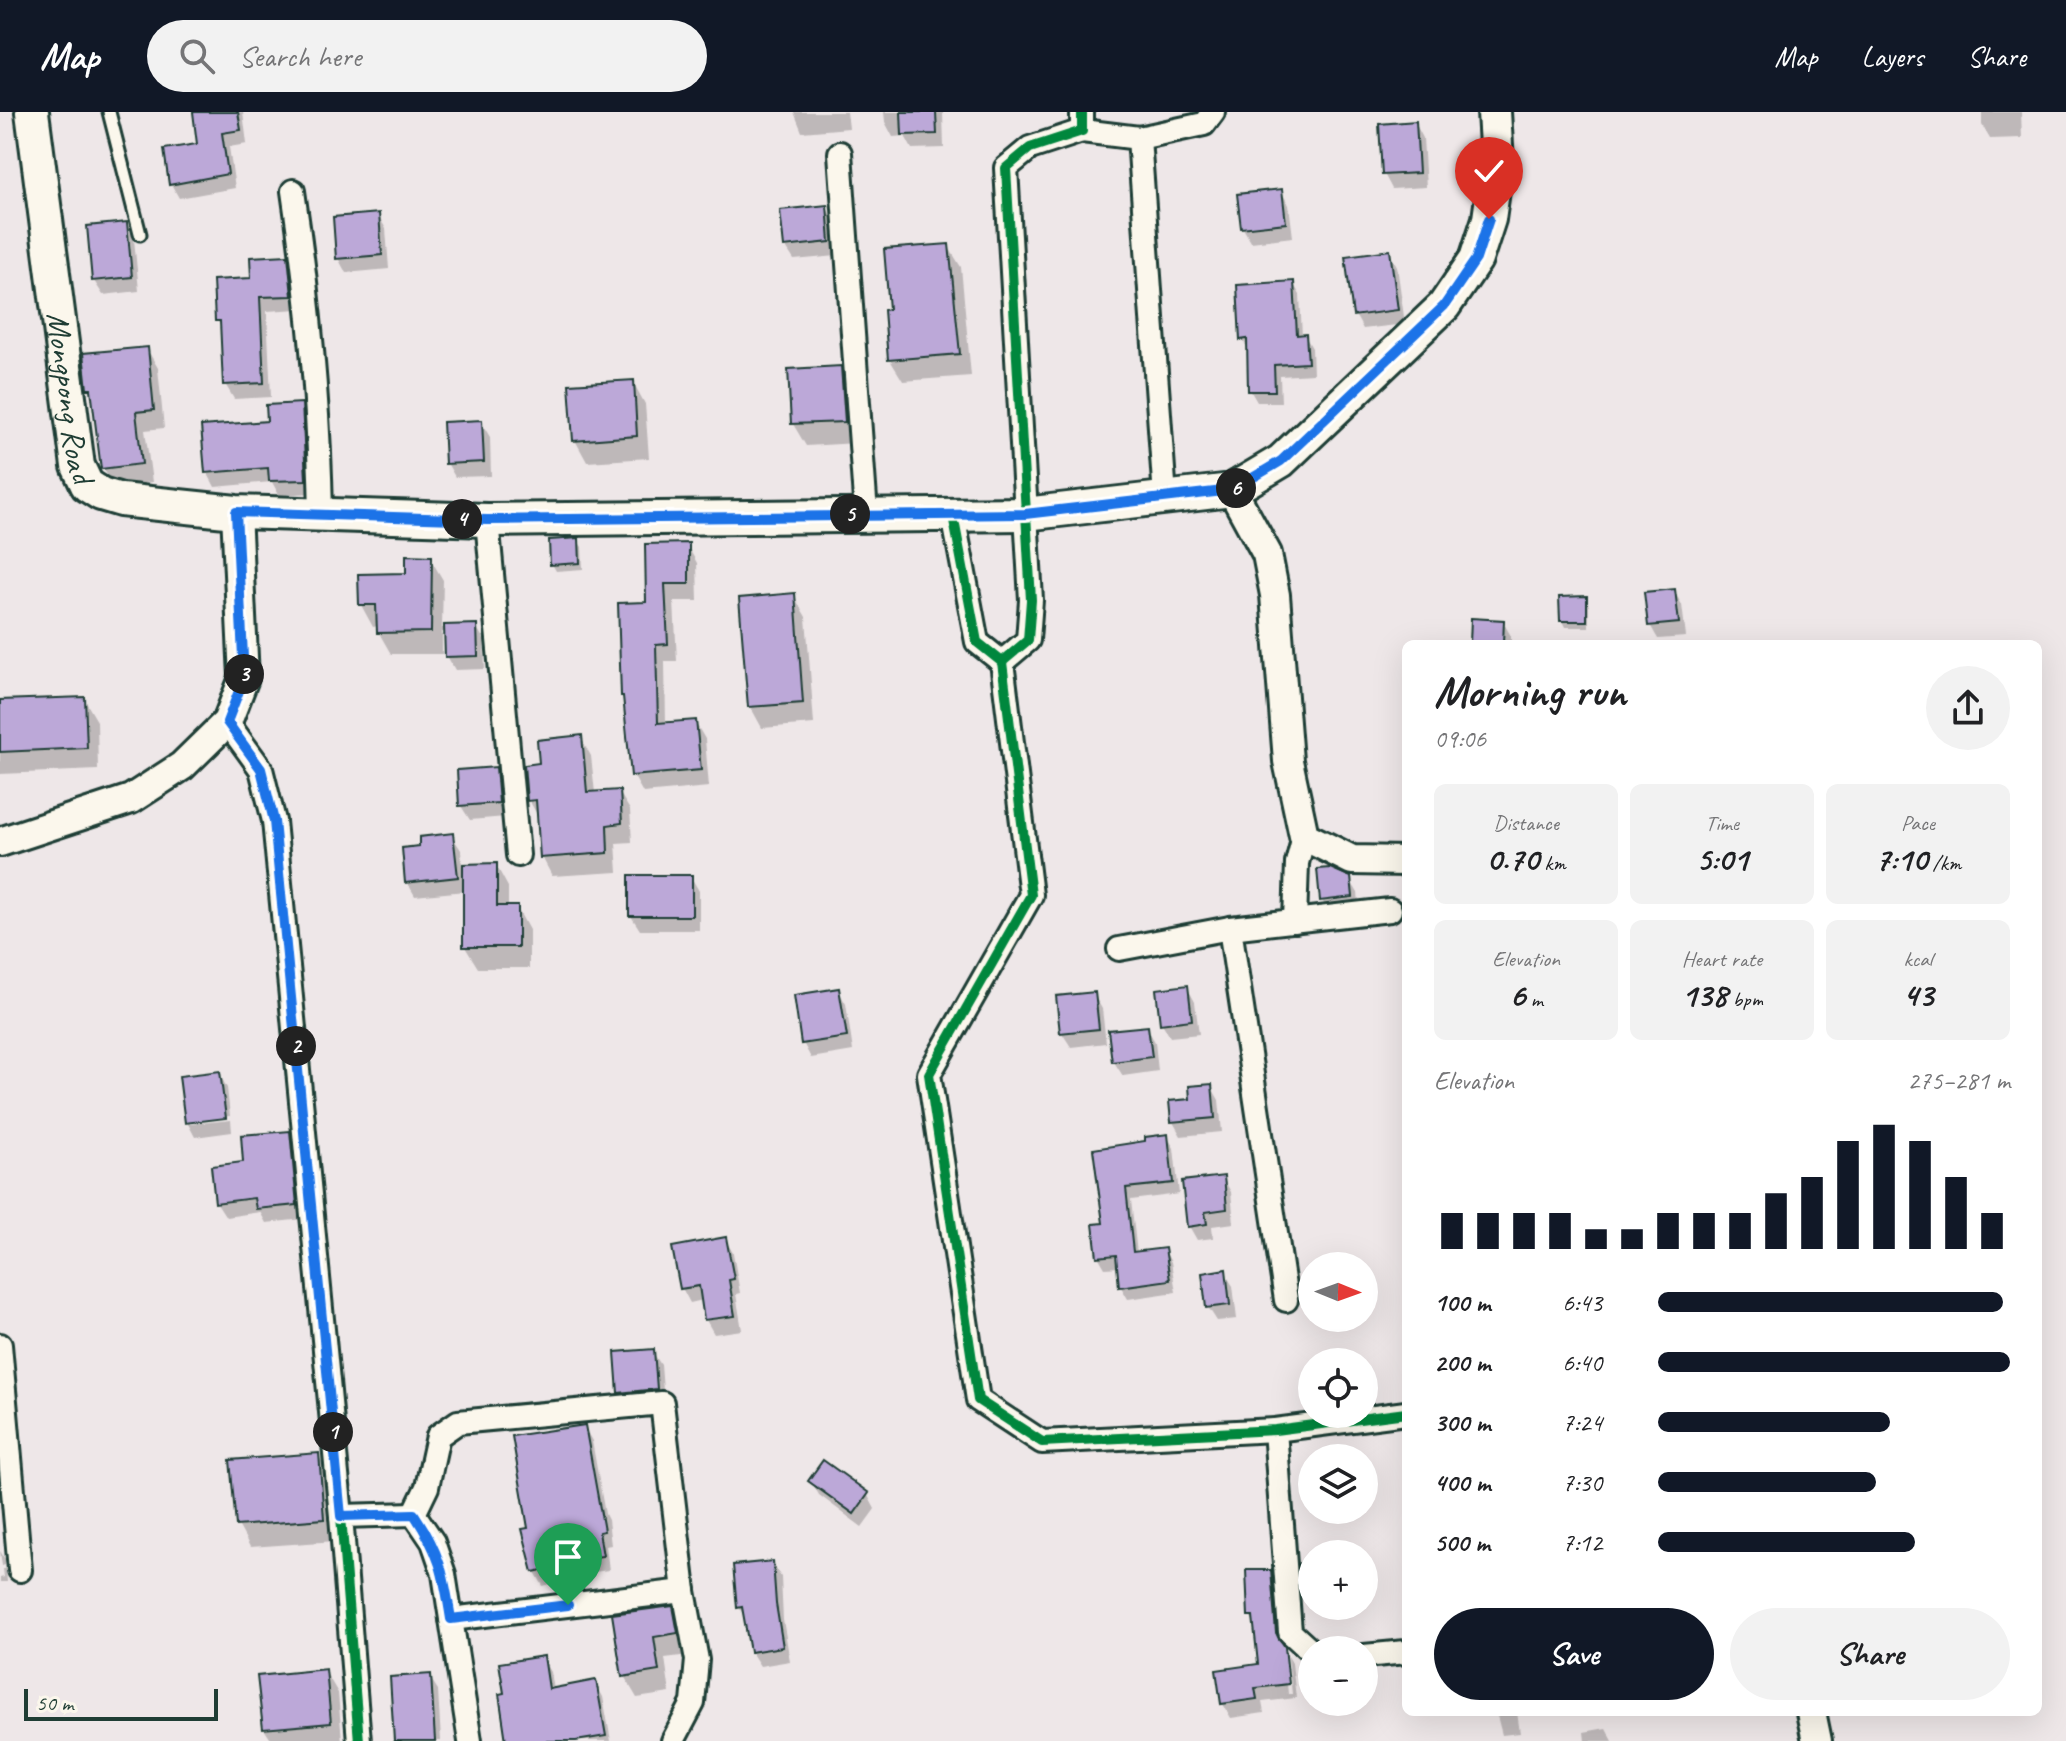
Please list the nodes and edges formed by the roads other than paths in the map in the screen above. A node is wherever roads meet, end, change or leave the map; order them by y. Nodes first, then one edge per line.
1 (32, 112) edge
2 (109, 112) edge
3 (1213, 112) edge
4 (1494, 112) edge
5 (1082, 121) edge
6 (1139, 138) junction
7 (840, 153) dead end
8 (293, 191) dead end
9 (140, 234) dead end
10 (1232, 490) junction
11 (1165, 497) junction
12 (236, 512) junction
13 (321, 513) junction
14 (866, 514) junction
15 (1025, 514) junction
16 (953, 515) junction
17 (487, 520) junction
18 (1002, 662) junction
19 (227, 722) junction
20 (1304, 836) junction
21 (0, 842) edge
22 (518, 855) dead end
23 (1402, 861) edge
24 (1390, 910) dead end
25 (1295, 921) junction
26 (1230, 928) junction
27 (1119, 949) dead end
28 (1286, 1300) dead end
29 (0, 1345) edge
30 (1402, 1414) edge
31 (1275, 1430) junction
32 (414, 1514) junction
33 (341, 1516) junction
34 (20, 1570) dead end
35 (684, 1591) junction
36 (451, 1619) junction
37 (1298, 1639) edge
38 (1402, 1652) edge
39 (1378, 1655) edge
40 (1812, 1716) edge
41 (359, 1741) edge
42 (470, 1741) edge
43 (673, 1741) edge
44 (1817, 1741) edge

1 - 12 main road, Mongpong Road
2 - 9 lane
3 - 6 street
4 - 10 main road, Mongpong Road
5 - 6 street
5 - 15 street
6 - 11 street
7 - 14 street
8 - 13 street
10 - 11 main road, Mongpong Road
10 - 20 street
11 - 15 main road, Mongpong Road
12 - 13 main road, Mongpong Road
12 - 19 street
13 - 17 main road, Mongpong Road
14 - 16 main road, Mongpong Road
14 - 17 main road, Mongpong Road
15 - 16 main road, Mongpong Road
15 - 18 street
16 - 18 street
17 - 22 street
18 - 31 street
19 - 21 street
19 - 33 street
20 - 23 street
20 - 25 street
24 - 25 street
25 - 26 street
26 - 27 street
26 - 28 street
29 - 34 street
30 - 31 street
31 - 37 street
32 - 33 street
32 - 35 street
32 - 36 street
33 - 41 street
35 - 36 street
35 - 43 street
36 - 42 street
38 - 39 street
40 - 44 street

